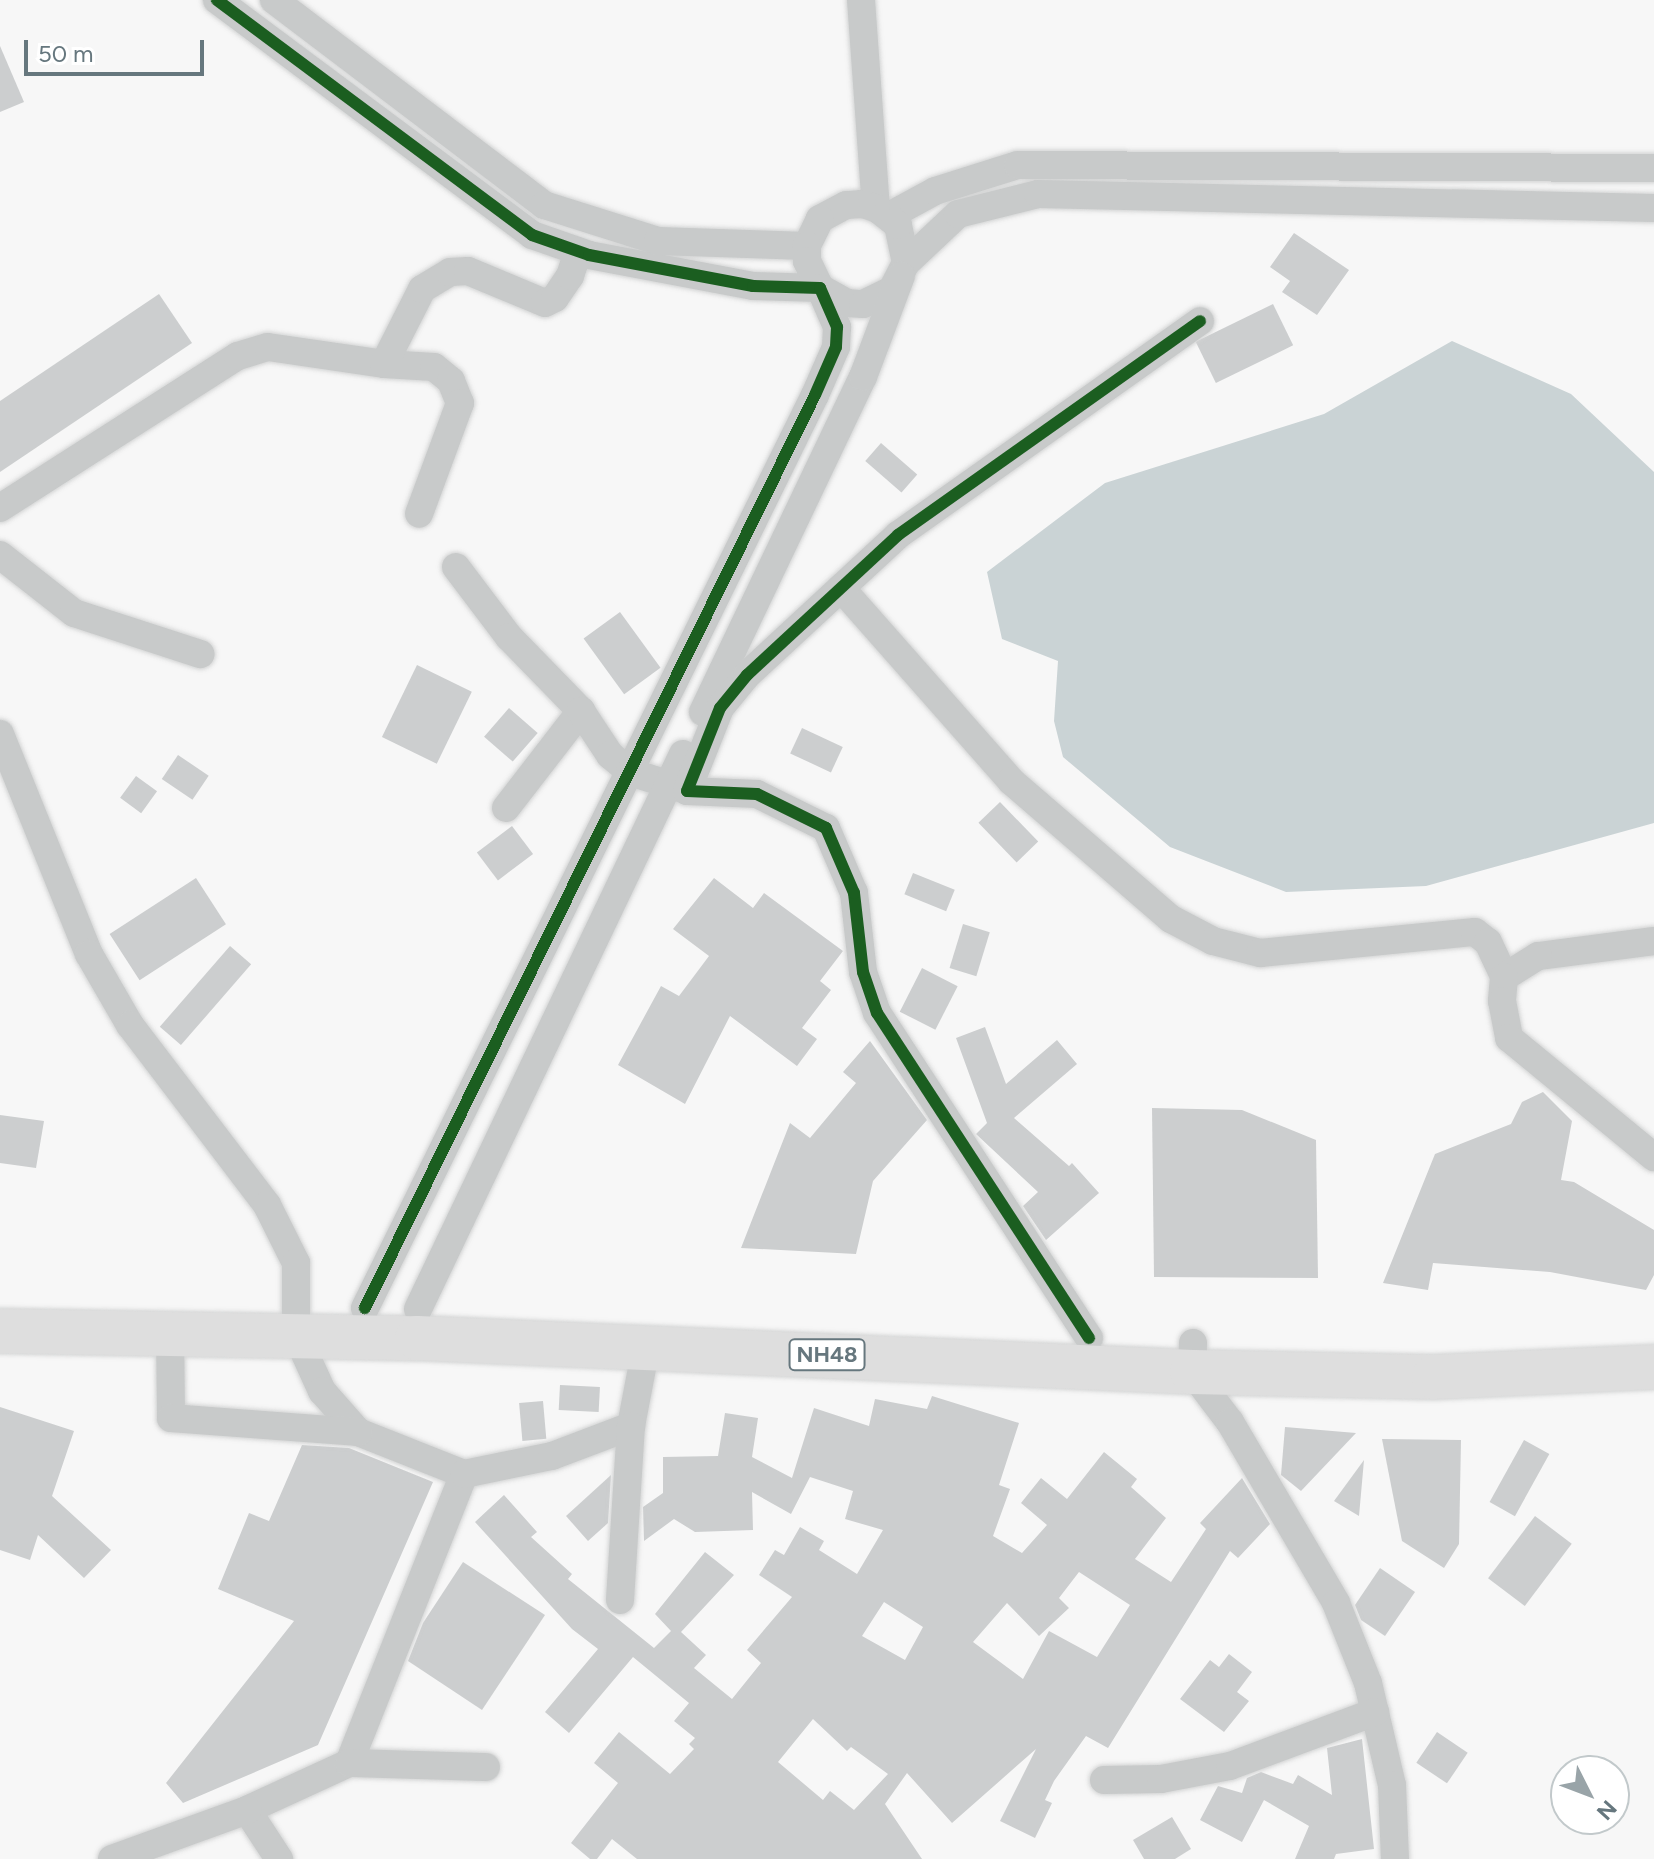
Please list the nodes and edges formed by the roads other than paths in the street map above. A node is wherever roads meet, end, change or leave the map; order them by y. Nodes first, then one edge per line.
1 (217, 0) edge
2 (274, 0) edge
3 (861, 0) edge
4 (1654, 168) edge
5 (1654, 208) edge
6 (883, 212) junction
7 (807, 246) junction
8 (578, 251) junction
9 (903, 269) junction
10 (820, 288) junction
11 (1200, 321) dead end
12 (384, 364) junction
13 (0, 508) edge
14 (419, 514) dead end
15 (0, 555) edge
16 (456, 567) dead end
17 (841, 588) junction
18 (200, 654) dead end
19 (581, 711) junction
20 (0, 734) edge
21 (630, 772) junction
22 (678, 787) junction
23 (506, 808) dead end
24 (1654, 941) edge
25 (1504, 977) junction
26 (1654, 1157) edge
27 (0, 1303) edge
28 (365, 1308) junction
29 (418, 1309) junction
30 (295, 1320) junction
31 (0, 1331) edge
32 (170, 1332) junction
33 (1089, 1338) junction
34 (1654, 1338) edge
35 (942, 1346) junction
36 (646, 1347) junction
37 (1193, 1358) junction
38 (1654, 1367) edge
39 (631, 1426) junction
40 (358, 1432) junction
41 (464, 1474) junction
42 (620, 1600) dead end
43 (1375, 1712) junction
44 (349, 1763) junction
45 (486, 1767) dead end
46 (1104, 1780) dead end
47 (247, 1810) junction
48 (112, 1859) edge
49 (279, 1859) edge
50 (1395, 1859) edge

1 - 8 street
2 - 7 street
3 - 6 street
4 - 6 street
5 - 9 street
6 - 7 street
6 - 9 street
7 - 10 street
8 - 10 street
8 - 12 street
9 - 10 street
9 - 22 street
10 - 21 street
11 - 17 street
12 - 13 street
12 - 14 street
15 - 18 street
16 - 19 street
17 - 22 street
17 - 25 street
19 - 21 street
19 - 23 street
20 - 30 street
21 - 22 street
21 - 28 street
22 - 29 street
22 - 33 street
24 - 25 street
25 - 26 street
27 - 30 highway, NH48
28 - 29 highway, NH48
28 - 30 highway, NH48
29 - 35 highway, NH48
30 - 32 highway, NH48
30 - 36 highway, NH48
30 - 40 street
31 - 32 highway, NH48
32 - 40 street
33 - 35 highway, NH48
33 - 37 highway, NH48
34 - 37 highway, NH48
35 - 36 highway, NH48
35 - 37 highway, NH48
36 - 39 street
37 - 38 highway, NH48
37 - 43 street
39 - 41 street
39 - 42 street
40 - 41 street
41 - 44 street
43 - 46 street
43 - 50 street
44 - 45 street
44 - 47 street
47 - 48 street
47 - 49 street

